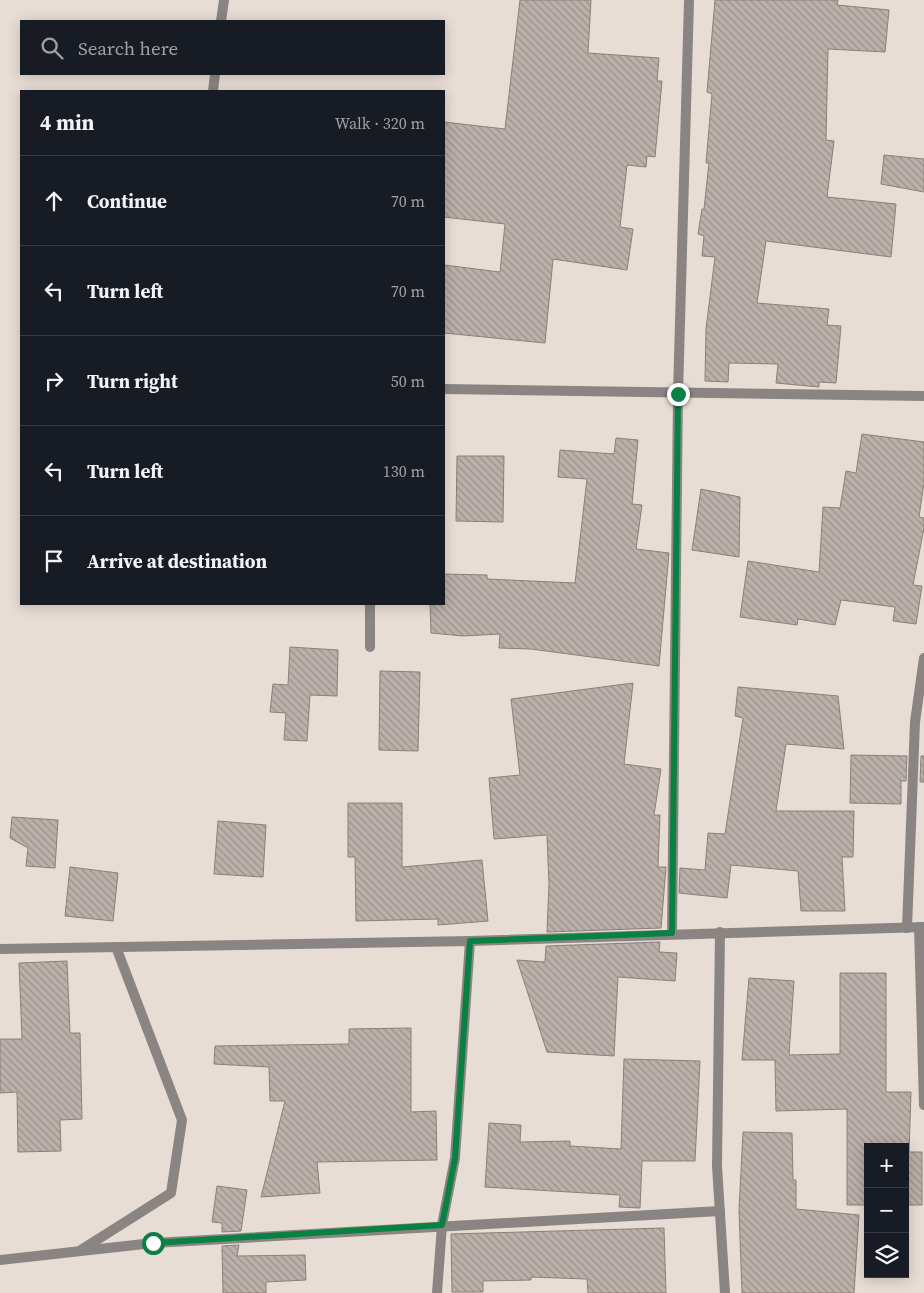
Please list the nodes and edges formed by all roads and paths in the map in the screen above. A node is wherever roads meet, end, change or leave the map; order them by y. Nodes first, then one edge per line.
1 (224, 0) edge
2 (689, 0) edge
3 (221, 20) edge
4 (215, 75) edge
5 (213, 90) edge
6 (445, 389) edge
7 (678, 394) junction
8 (924, 396) edge
9 (370, 605) edge
10 (370, 647) dead end
11 (924, 658) edge
12 (922, 927) edge
13 (907, 928) junction
14 (720, 932) junction
15 (672, 933) junction
16 (470, 941) junction
17 (116, 947) junction
18 (0, 949) edge
19 (924, 1106) edge
20 (720, 1212) junction
21 (442, 1225) junction
22 (78, 1251) junction
23 (0, 1260) edge
24 (437, 1293) edge
25 (725, 1293) edge

1 - 3 street
2 - 7 street
4 - 5 street
6 - 7 street
7 - 8 street
7 - 15 street
9 - 10 street
11 - 13 street
12 - 13 street
12 - 19 street
13 - 14 street
14 - 15 street
14 - 20 street
15 - 16 street
16 - 17 street
16 - 21 street
17 - 18 street
17 - 22 street
20 - 21 street
20 - 25 street
21 - 22 street
21 - 24 street
22 - 23 street

